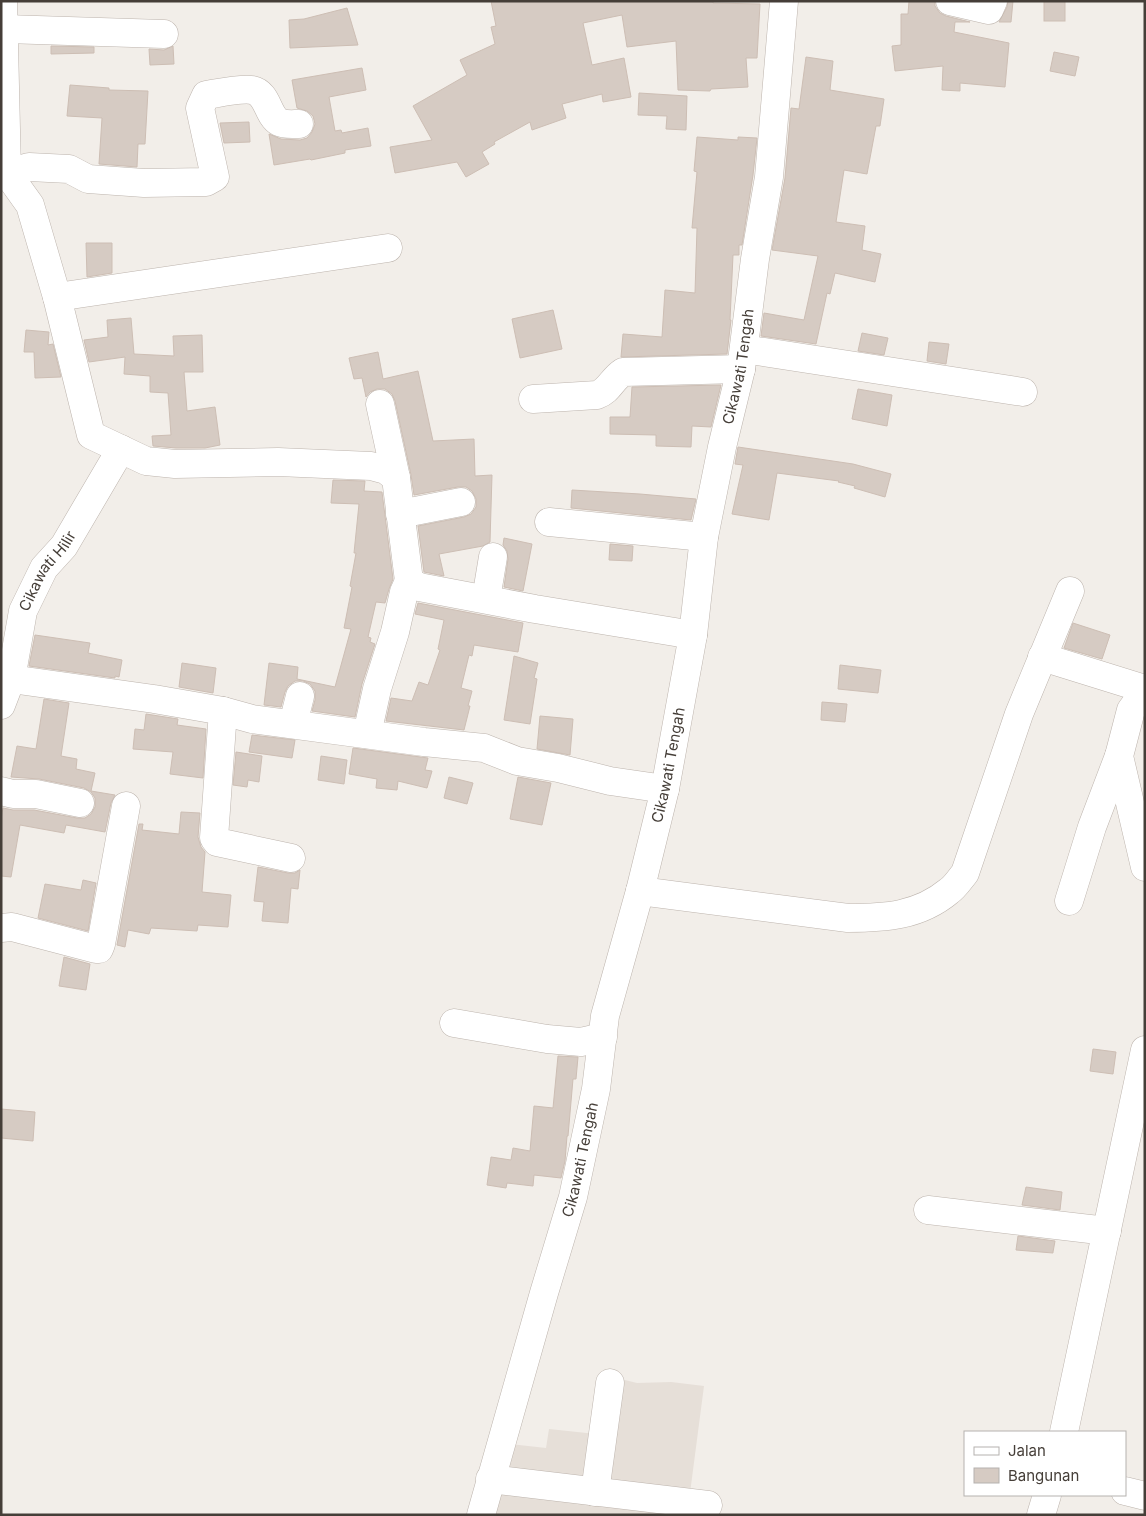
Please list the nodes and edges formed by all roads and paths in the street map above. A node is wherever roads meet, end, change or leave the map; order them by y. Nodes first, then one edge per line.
1 (3, 1) edge
2 (784, 1) edge
3 (950, 1) edge
4 (993, 1) edge
5 (5, 29) junction
6 (164, 34) dead end
7 (299, 124) dead end
8 (8, 173) junction
9 (388, 248) dead end
10 (57, 297) junction
11 (742, 359) junction
12 (1023, 392) dead end
13 (533, 399) dead end
14 (380, 404) dead end
15 (121, 449) junction
16 (396, 478) junction
17 (461, 502) dead end
18 (400, 514) junction
19 (549, 522) dead end
20 (704, 537) junction
21 (493, 557) dead end
22 (409, 581) junction
23 (1070, 590) dead end
24 (486, 599) junction
25 (693, 635) junction
26 (1042, 657) junction
27 (11, 679) junction
28 (1145, 690) edge
29 (300, 696) dead end
30 (1, 706) edge
31 (222, 710) junction
32 (293, 724) junction
33 (367, 734) junction
34 (1119, 756) junction
35 (665, 789) junction
36 (1, 791) edge
37 (80, 803) dead end
38 (126, 806) dead end
39 (291, 858) dead end
40 (1145, 867) edge
41 (640, 891) junction
42 (1069, 901) dead end
43 (1, 928) edge
44 (454, 1023) dead end
45 (603, 1037) junction
46 (1145, 1050) edge
47 (928, 1210) dead end
48 (1107, 1231) junction
49 (610, 1383) dead end
50 (1064, 1431) edge
51 (490, 1479) junction
52 (1126, 1491) edge
53 (594, 1492) junction
54 (1047, 1496) edge
55 (1145, 1496) edge
56 (708, 1505) dead end
57 (481, 1515) edge
58 (1041, 1515) edge

1 - 5 street
2 - 11 street, Cikawati Tengah
3 - 4 street
5 - 6 street
5 - 8 street
7 - 8 street
8 - 10 street
9 - 10 street
10 - 15 street
11 - 12 street
11 - 13 street
11 - 20 street, Cikawati Tengah
14 - 16 street
15 - 16 street
15 - 27 street, Cikawati Hilir
16 - 18 street
17 - 18 street
18 - 22 street
19 - 20 street
20 - 25 street, Cikawati Tengah
21 - 24 street
22 - 24 street
22 - 33 street
23 - 26 street
24 - 25 street
25 - 35 street, Cikawati Tengah
26 - 28 street
26 - 41 street
27 - 30 street, Cikawati Hilir
27 - 31 street
28 - 34 street
29 - 32 street
31 - 32 street
31 - 39 street
32 - 33 street
33 - 35 street
34 - 40 street
34 - 42 street
35 - 41 street, Cikawati Tengah
36 - 37 street
38 - 43 street
41 - 45 street, Cikawati Tengah
44 - 45 street
45 - 51 street, Cikawati Tengah
46 - 48 street
47 - 48 street
48 - 50 street
49 - 53 street
51 - 53 street
51 - 57 street, Cikawati Tengah
52 - 55 street
53 - 56 street
54 - 58 street

